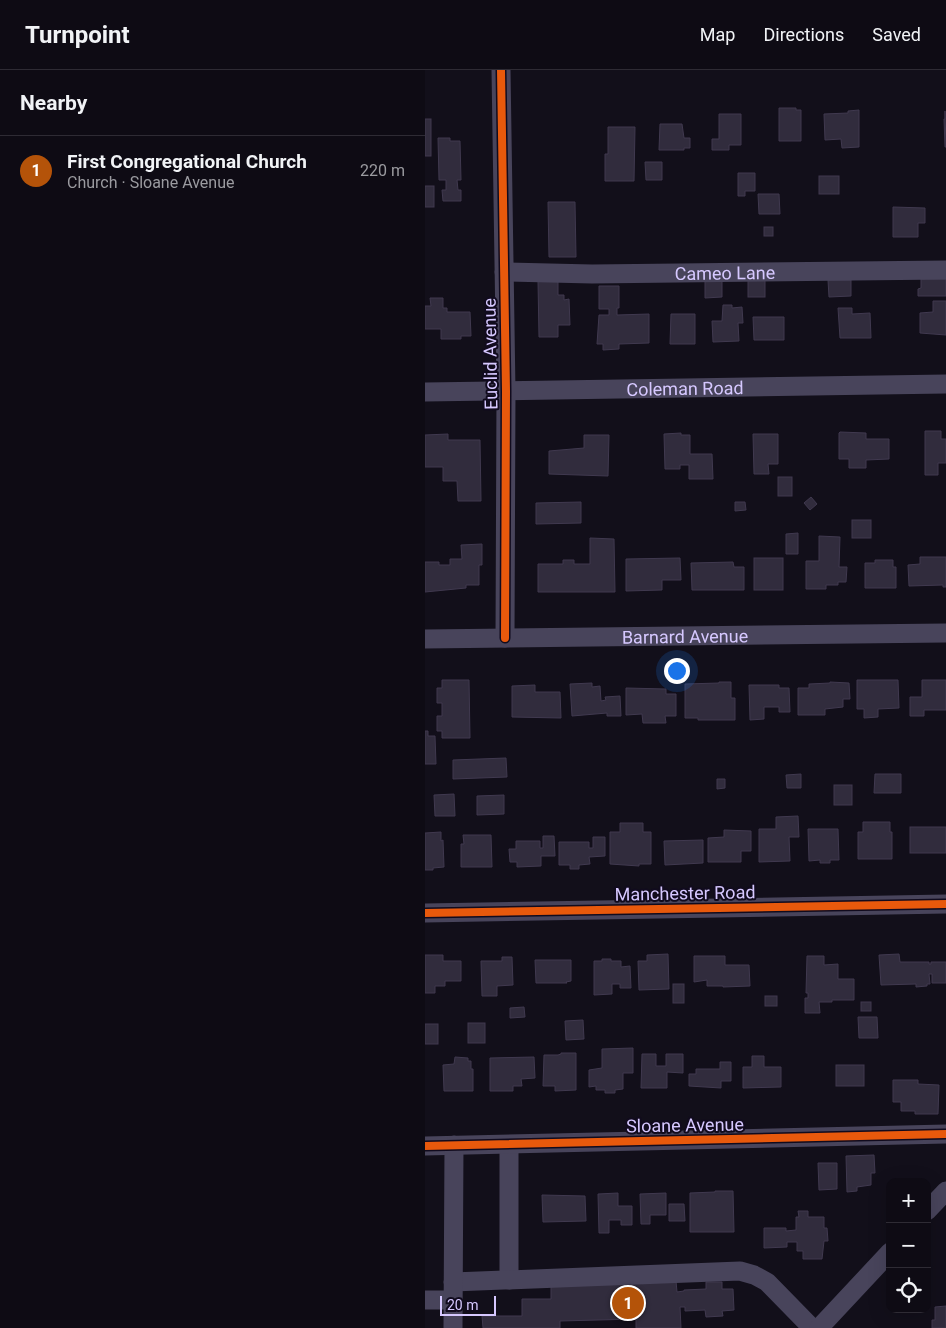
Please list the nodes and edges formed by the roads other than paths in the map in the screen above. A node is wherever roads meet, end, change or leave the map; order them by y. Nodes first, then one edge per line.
1 (501, 70) edge
2 (946, 270) edge
3 (505, 272) junction
4 (946, 384) edge
5 (506, 391) junction
6 (425, 392) edge
7 (946, 633) edge
8 (505, 638) junction
9 (425, 639) edge
10 (946, 904) edge
11 (425, 913) edge
12 (946, 1134) edge
13 (509, 1144) junction
14 (425, 1146) edge
15 (454, 1146) junction
16 (946, 1191) edge
17 (931, 1207) edge
18 (886, 1256) edge
19 (509, 1280) junction
20 (453, 1291) junction
21 (425, 1300) edge
22 (453, 1328) edge
23 (812, 1328) edge
24 (819, 1328) edge

1 - 3 street, Euclid Avenue
2 - 3 street, Cameo Lane
3 - 5 street, Euclid Avenue
4 - 5 street, Coleman Road
5 - 6 street, Coleman Road
5 - 8 street, Euclid Avenue
7 - 8 street, Barnard Avenue
8 - 9 street, Barnard Avenue
10 - 11 street, Manchester Road
12 - 13 street, Sloane Avenue
13 - 15 street, Sloane Avenue
13 - 19 street
14 - 15 street, Sloane Avenue
15 - 20 street
16 - 17 street
18 - 24 street
19 - 20 street
19 - 23 street
20 - 21 street
20 - 22 street

